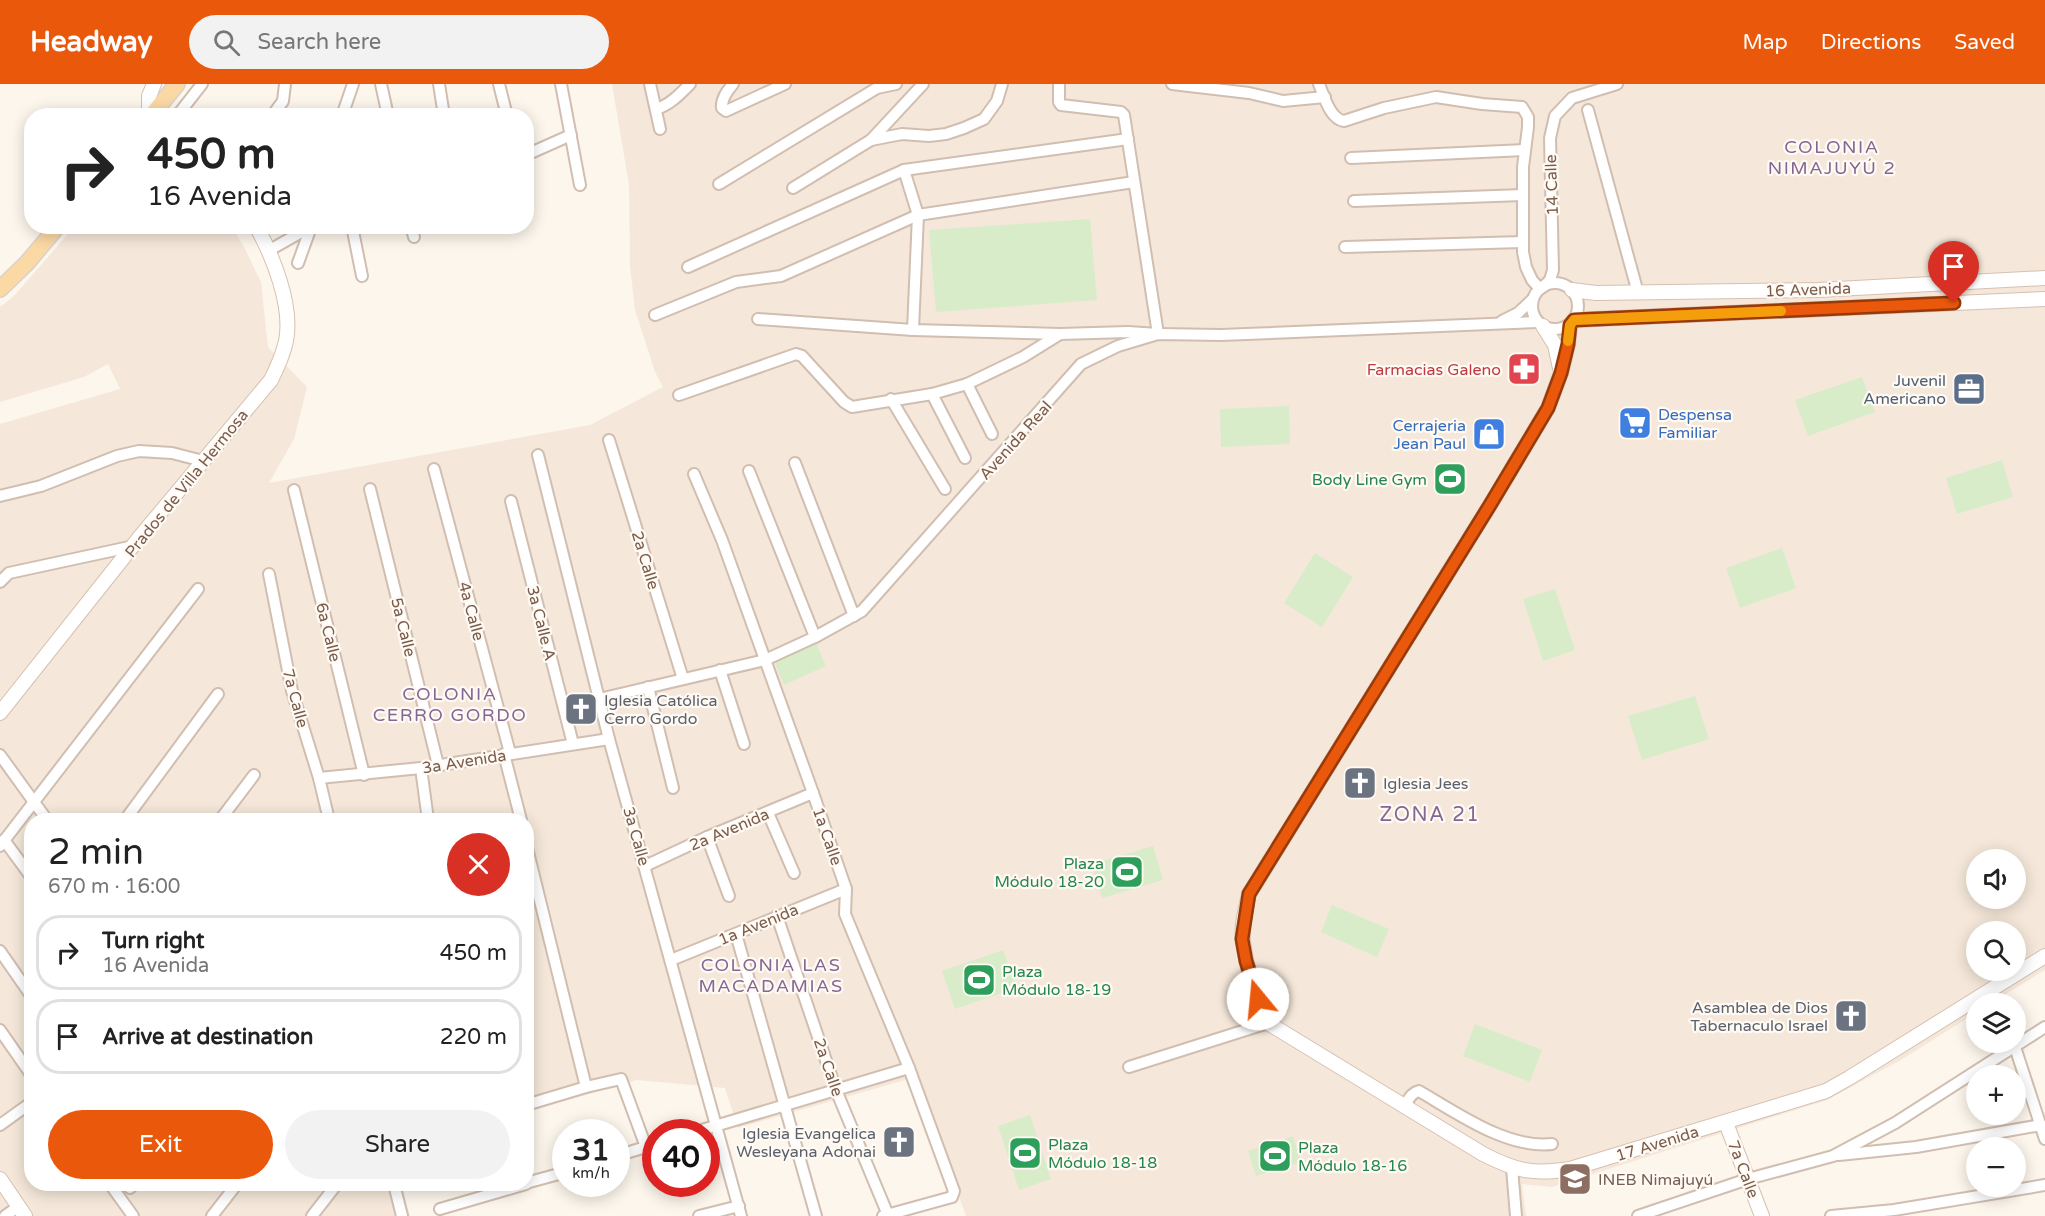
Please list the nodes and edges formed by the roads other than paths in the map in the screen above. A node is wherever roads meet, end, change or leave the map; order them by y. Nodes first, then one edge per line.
1 (154, 84) edge
2 (202, 84) edge
3 (285, 84) edge
4 (353, 84) edge
5 (381, 84) edge
6 (439, 84) edge
7 (499, 84) edge
8 (561, 84) edge
9 (650, 84) edge
10 (690, 84) edge
11 (733, 84) edge
12 (785, 84) edge
13 (896, 84) edge
14 (923, 84) edge
15 (1002, 84) edge
16 (1059, 84) edge
17 (1172, 84) edge
18 (1319, 84) edge
19 (1617, 84) edge
20 (174, 87) edge
21 (1325, 97) junction
22 (149, 108) edge
23 (157, 108) edge
24 (166, 108) edge
25 (183, 108) edge
26 (278, 108) edge
27 (345, 108) edge
28 (386, 108) edge
29 (443, 108) edge
30 (505, 108) edge
31 (656, 109) junction
32 (1588, 110) dead end
33 (660, 129) dead end
34 (571, 135) junction
35 (1128, 139) junction
36 (871, 140) junction
37 (1525, 150) junction
38 (534, 151) edge
39 (1351, 158) dead end
40 (904, 170) junction
41 (1134, 182) junction
42 (719, 184) dead end
43 (580, 185) dead end
44 (793, 188) dead end
45 (1523, 195) junction
46 (1354, 201) dead end
47 (918, 215) junction
48 (51, 234) edge
49 (258, 234) edge
50 (298, 234) edge
51 (308, 234) edge
52 (353, 234) edge
53 (1523, 242) junction
54 (1345, 247) dead end
55 (268, 251) junction
56 (1556, 260) junction
57 (298, 263) dead end
58 (688, 267) dead end
59 (362, 276) dead end
60 (2045, 278) edge
61 (1541, 288) junction
62 (1569, 288) junction
63 (0, 290) edge
64 (1638, 293) junction
65 (1533, 299) junction
66 (2045, 299) edge
67 (655, 315) dead end
68 (758, 318) dead end
69 (1572, 322) junction
70 (1541, 324) junction
71 (1482, 326) junction
72 (913, 330) junction
73 (1060, 334) junction
74 (1158, 334) junction
75 (1561, 373) junction
76 (967, 384) junction
77 (932, 394) junction
78 (679, 395) dead end
79 (891, 399) junction
80 (992, 434) dead end
81 (609, 440) dead end
82 (538, 455) dead end
83 (965, 458) dead end
84 (203, 461) junction
85 (795, 464) dead end
86 (434, 469) dead end
87 (749, 471) dead end
88 (694, 474) dead end
89 (370, 489) dead end
90 (945, 489) dead end
91 (294, 490) dead end
92 (0, 496) edge
93 (511, 501) dead end
94 (134, 546) junction
95 (4, 569) edge
96 (269, 574) dead end
97 (0, 582) edge
98 (198, 590) dead end
99 (854, 616) junction
100 (815, 637) junction
101 (765, 660) junction
102 (720, 670) junction
103 (683, 679) junction
104 (648, 687) junction
105 (218, 694) dead end
106 (599, 699) junction
107 (0, 713) edge
108 (609, 740) junction
109 (573, 744) junction
110 (744, 744) dead end
111 (507, 754) junction
112 (0, 755) edge
113 (438, 765) junction
114 (421, 768) junction
115 (254, 775) dead end
116 (364, 775) junction
117 (319, 778) junction
118 (673, 788) dead end
119 (813, 793) junction
120 (35, 803) junction
121 (27, 813) edge
122 (42, 813) edge
123 (130, 813) edge
124 (225, 813) edge
125 (326, 813) edge
126 (427, 813) edge
127 (520, 813) edge
128 (768, 813) junction
129 (24, 816) edge
130 (707, 837) junction
131 (2, 843) edge
132 (645, 866) junction
133 (24, 869) edge
134 (794, 873) dead end
135 (534, 876) edge
136 (846, 889) junction
137 (729, 896) dead end
138 (777, 916) junction
139 (736, 934) junction
140 (0, 951) edge
141 (2045, 956) edge
142 (671, 960) junction
143 (24, 986) edge
144 (1268, 1023) junction
145 (2045, 1027) edge
146 (0, 1030) edge
147 (2026, 1040) edge
148 (2006, 1053) edge
149 (2017, 1053) edge
150 (24, 1064) edge
151 (1129, 1067) dead end
152 (909, 1068) junction
153 (586, 1087) junction
154 (836, 1090) junction
155 (534, 1103) edge
156 (1405, 1105) junction
157 (785, 1106) junction
158 (24, 1108) edge
159 (715, 1119) edge
160 (1726, 1122) junction
161 (0, 1125) edge
162 (642, 1125) edge
163 (720, 1125) edge
164 (2041, 1125) junction
165 (720, 1137) edge
166 (2045, 1139) edge
167 (1552, 1144) dead end
168 (1833, 1156) junction
169 (1512, 1168) junction
170 (552, 1176) edge
171 (0, 1179) edge
172 (1748, 1179) junction
173 (534, 1181) edge
174 (2045, 1185) edge
175 (115, 1191) edge
176 (232, 1191) edge
177 (332, 1191) edge
178 (396, 1191) edge
179 (500, 1191) edge
180 (440, 1209) dead end
181 (22, 1211) edge
182 (740, 1211) edge
183 (885, 1215) edge
184 (4, 1216) edge
185 (133, 1216) edge
186 (212, 1216) edge
187 (312, 1216) edge
188 (402, 1216) edge
189 (699, 1216) edge
190 (816, 1216) edge
191 (1516, 1216) edge
192 (1638, 1216) edge
193 (1762, 1216) edge
194 (1832, 1216) edge

1 - 22 street
2 - 25 street
3 - 26 street
4 - 27 street
5 - 28 street
6 - 29 street
7 - 30 street
8 - 34 street
9 - 31 street
10 - 31 street
11 - 12 street
13 - 42 street
14 - 36 street
15 - 36 street
16 - 35 street
17 - 21 street
18 - 21 street
19 - 56 street, 14 Calle
20 - 23 main road
20 - 24 street
21 - 37 street
31 - 33 street
32 - 64 street
34 - 38 street
34 - 43 street
35 - 40 street
35 - 41 street
36 - 44 street
37 - 39 street
37 - 45 street
40 - 47 street
40 - 58 street
41 - 47 street
41 - 74 street
45 - 46 street
45 - 53 street
47 - 67 street
47 - 72 street
48 - 63 main road
49 - 55 street, Prados de Villa Hermosa
50 - 55 street
51 - 57 street
52 - 59 street
53 - 54 street
53 - 61 street
55 - 84 street, Prados de Villa Hermosa
56 - 61 street, 14 Calle
56 - 62 street, 14 Calle
60 - 64 street, 16 Avenida
61 - 62 street
61 - 65 street
62 - 64 street, 16 Avenida
62 - 69 street
65 - 70 street
65 - 71 street, Avenida Real
66 - 69 street, 16 Avenida
68 - 72 street
69 - 70 street
69 - 75 street
70 - 71 street, Avenida Real
70 - 75 street
71 - 74 street, Avenida Real
72 - 73 street
73 - 74 street
73 - 76 street
74 - 99 street, Avenida Real
75 - 144 street
76 - 77 street
76 - 80 street
77 - 79 street
77 - 83 street
78 - 79 street
79 - 90 street
81 - 103 street, 2a Calle
82 - 106 street, 3a Calle
84 - 92 street
84 - 94 street, Prados de Villa Hermosa
85 - 99 street
86 - 111 street, 4a Calle
87 - 100 street
88 - 101 street, 1a Calle
89 - 113 street, 5a Calle
91 - 116 street, 6a Calle
93 - 109 street, 3a Calle A
94 - 95 street
94 - 107 street, Prados de Villa Hermosa
95 - 97 street
96 - 117 street, 7a Calle
98 - 120 street
99 - 100 street, Avenida Real
100 - 101 street, Avenida Real
101 - 102 street, Avenida Real
101 - 119 street, 1a Calle
102 - 103 street, Avenida Real
102 - 110 street
103 - 104 street, Avenida Real
104 - 106 street, Avenida Real
104 - 118 street
105 - 123 street
106 - 108 street, 3a Calle
108 - 109 street, 3a Avenida
108 - 132 street, 3a Calle
109 - 111 street, 3a Avenida
111 - 113 street, 3a Avenida
111 - 127 street, 4a Calle
112 - 120 street
113 - 114 street, 3a Avenida
114 - 116 street, 3a Avenida
114 - 126 street
115 - 124 street
116 - 117 street, 3a Avenida
117 - 125 street, 7a Calle
119 - 128 street, 2a Avenida
119 - 136 street, 1a Calle
120 - 121 street
120 - 122 street
128 - 130 street, 2a Avenida
128 - 134 street
129 - 131 street
130 - 132 street, 2a Avenida
130 - 137 street
131 - 133 street
132 - 142 street, 3a Calle
135 - 153 street
136 - 138 street, 1a Avenida
136 - 152 street, 1a Calle
138 - 139 street, 1a Avenida
138 - 154 street, 2a Calle
139 - 142 street, 1a Avenida
139 - 157 street
140 - 143 street
141 - 160 street, 17 Avenida
142 - 159 street, 3a Calle
144 - 151 street
144 - 156 street, 17 Avenida
145 - 147 street
146 - 150 street
148 - 168 street
149 - 164 street
152 - 154 street
152 - 183 street, 1a Calle
153 - 155 street
153 - 162 street
154 - 157 street
154 - 183 street, 2a Calle
156 - 167 street
156 - 169 street, 17 Avenida
157 - 163 street
157 - 190 street
158 - 161 street
160 - 169 street, 17 Avenida
160 - 172 street, 7a Calle
164 - 166 street
164 - 168 street
165 - 182 street, 3a Calle
168 - 172 street
169 - 191 street
170 - 173 street
171 - 181 street
172 - 192 street
172 - 193 street, 7a Calle
174 - 194 street
175 - 185 street
176 - 186 street
177 - 187 street
178 - 188 street
179 - 180 street
181 - 184 street
182 - 189 street

